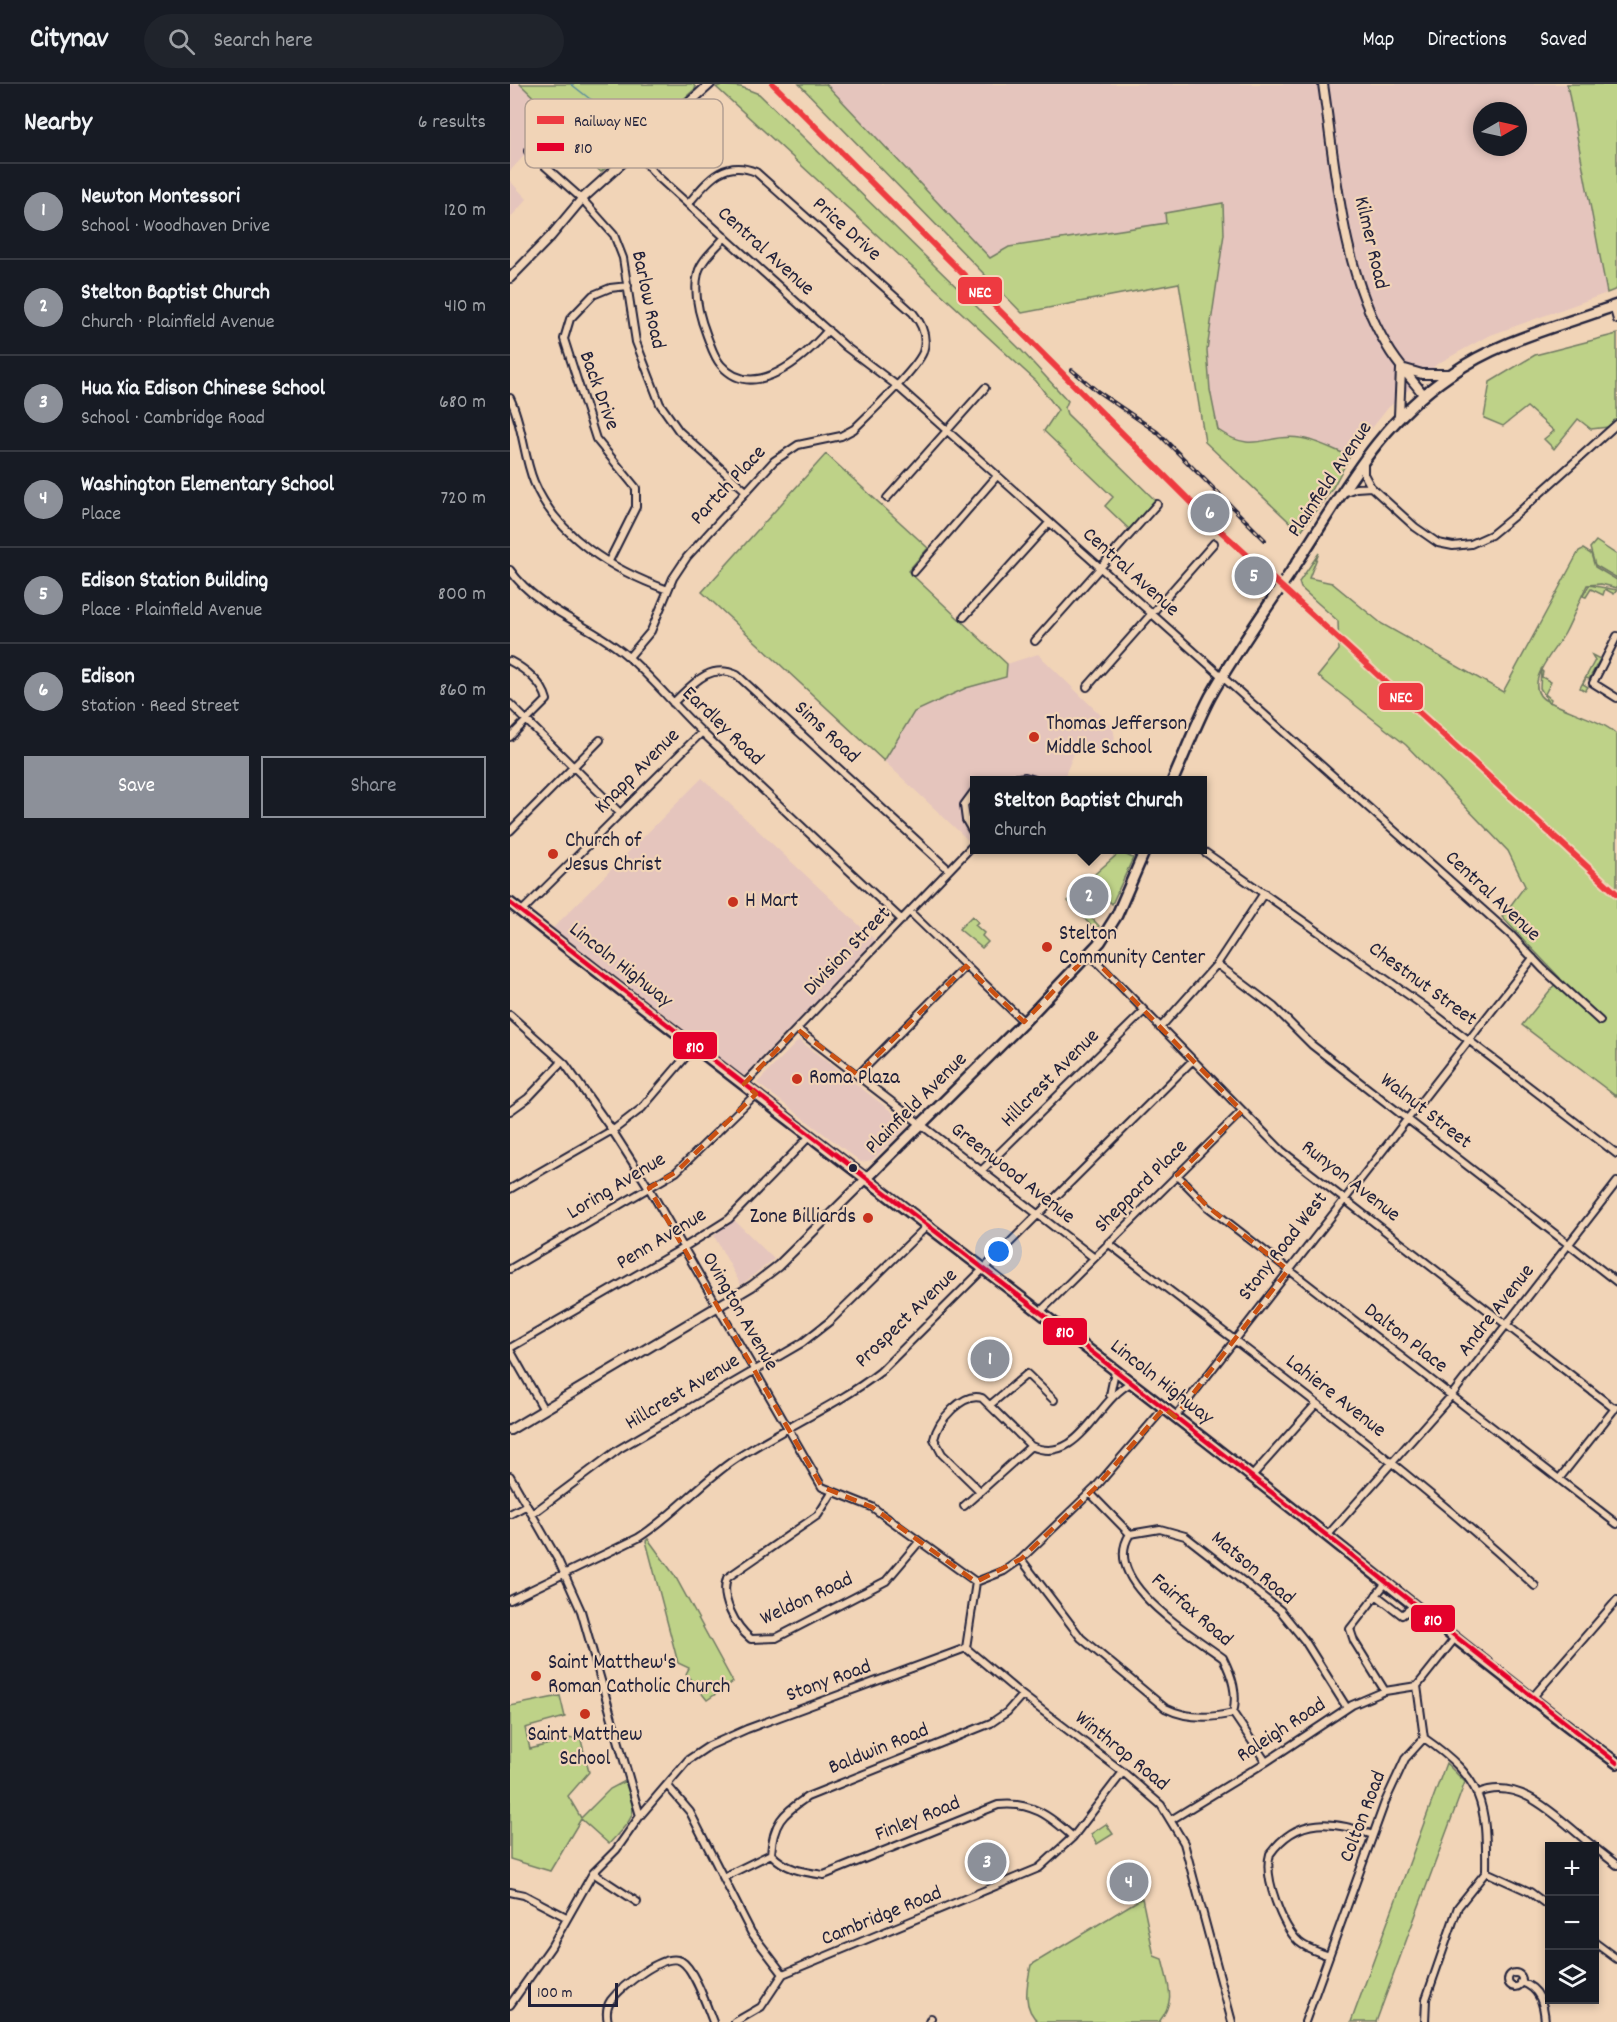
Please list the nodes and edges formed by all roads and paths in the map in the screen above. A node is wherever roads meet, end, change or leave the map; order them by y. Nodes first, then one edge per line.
1 (711, 84) edge
2 (1323, 84) edge
3 (694, 99) edge
4 (546, 168) edge
5 (617, 168) edge
6 (651, 168) edge
7 (582, 199) junction
8 (688, 204) junction
9 (725, 237) junction
10 (510, 278) edge
11 (628, 285) junction
12 (1615, 306) edge
13 (1617, 320) edge
14 (828, 330) junction
15 (1401, 367) junction
16 (1450, 374) junction
17 (896, 385) junction
18 (985, 388) dead end
19 (1423, 394) junction
20 (510, 398) edge
21 (1399, 416) junction
22 (1617, 423) edge
23 (947, 431) junction
24 (1365, 456) junction
25 (997, 476) junction
26 (1371, 487) junction
27 (746, 491) junction
28 (1342, 494) junction
29 (887, 498) dead end
30 (1157, 504) dead end
31 (1049, 523) junction
32 (1214, 543) dead end
33 (609, 561) junction
34 (1100, 568) junction
35 (510, 570) edge
36 (914, 572) dead end
37 (668, 590) junction
38 (1151, 615) junction
39 (964, 617) dead end
40 (1617, 636) edge
41 (1035, 641) dead end
42 (629, 657) junction
43 (510, 662) edge
44 (1223, 676) junction
45 (1086, 687) dead end
46 (1617, 698) edge
47 (673, 703) junction
48 (510, 704) edge
49 (527, 720) junction
50 (702, 732) junction
51 (510, 737) edge
52 (600, 740) dead end
53 (573, 767) junction
54 (1175, 776) edge
55 (970, 797) edge
56 (620, 813) junction
57 (970, 827) edge
58 (510, 831) edge
59 (970, 848) edge
60 (1207, 853) edge
61 (1143, 854) edge
62 (949, 870) junction
63 (1264, 893) junction
64 (510, 903) edge
65 (521, 912) junction
66 (910, 912) junction
67 (902, 920) junction
68 (1089, 954) junction
69 (1533, 958) junction
70 (1217, 964) junction
71 (966, 966) junction
72 (1144, 1011) junction
73 (510, 1015) edge
74 (1600, 1021) dead end
75 (1024, 1022) junction
76 (1160, 1028) junction
77 (797, 1029) junction
78 (1468, 1038) junction
79 (695, 1046) junction
80 (1192, 1061) junction
81 (562, 1062) junction
82 (858, 1075) junction
83 (744, 1084) junction
84 (756, 1094) junction
85 (510, 1111) edge
86 (1242, 1111) junction
87 (1407, 1118) junction
88 (921, 1125) junction
89 (612, 1130) junction
90 (812, 1135) junction
91 (1617, 1154) edge
92 (981, 1171) junction
93 (1177, 1174) junction
94 (866, 1179) junction
95 (1617, 1182) edge
96 (649, 1188) junction
97 (510, 1189) edge
98 (1344, 1198) junction
99 (1038, 1214) junction
100 (928, 1226) junction
101 (1108, 1243) junction
102 (1569, 1245) junction
103 (683, 1248) junction
104 (1093, 1257) junction
105 (984, 1268) junction
106 (510, 1269) edge
107 (1288, 1270) junction
108 (1617, 1282) edge
109 (717, 1307) junction
110 (1040, 1312) junction
111 (1508, 1325) junction
112 (1233, 1340) junction
113 (510, 1349) edge
114 (754, 1370) junction
115 (1116, 1371) junction
116 (1131, 1383) junction
117 (1451, 1396) junction
118 (1054, 1400) dead end
119 (1108, 1402) junction
120 (1316, 1404) junction
121 (990, 1406) junction
122 (1616, 1407) edge
123 (1164, 1408) junction
124 (544, 1410) junction
125 (1175, 1417) junction
126 (510, 1430) edge
127 (789, 1430) junction
128 (1031, 1446) junction
129 (1392, 1462) junction
130 (510, 1476) edge
131 (1252, 1476) junction
132 (1559, 1479) junction
133 (980, 1491) junction
134 (832, 1493) junction
135 (1090, 1493) junction
136 (527, 1505) junction
137 (964, 1506) dead end
138 (510, 1514) edge
139 (532, 1514) junction
140 (1617, 1524) edge
141 (1130, 1534) junction
142 (1327, 1536) junction
143 (919, 1542) junction
144 (1021, 1559) junction
145 (565, 1575) junction
146 (976, 1582) junction
147 (1385, 1584) junction
148 (1535, 1586) dead end
149 (1376, 1595) junction
150 (510, 1600) edge
151 (1617, 1600) edge
152 (1414, 1606) junction
153 (1456, 1637) junction
154 (966, 1648) junction
155 (1417, 1686) junction
156 (1385, 1691) junction
157 (1022, 1695) junction
158 (1532, 1698) junction
159 (1347, 1708) junction
160 (1233, 1713) junction
161 (1424, 1738) junction
162 (1266, 1762) junction
163 (1617, 1763) edge
164 (1123, 1772) junction
165 (667, 1785) junction
166 (1479, 1793) junction
167 (640, 1816) junction
168 (1171, 1820) junction
169 (1373, 1836) junction
170 (1073, 1837) junction
171 (1587, 1842) edge
172 (1599, 1851) edge
173 (771, 1854) junction
174 (1617, 1865) edge
175 (1486, 1872) junction
176 (592, 1873) junction
177 (724, 1877) junction
178 (510, 1892) edge
179 (636, 1902) dead end
180 (1545, 1903) edge
181 (566, 1917) junction
182 (1599, 1946) edge
183 (1329, 1956) junction
184 (1617, 1959) edge
185 (783, 1974) junction
186 (1521, 1982) dead end
187 (510, 2005) edge
188 (608, 2022) edge
189 (713, 2022) edge
190 (735, 2022) edge
191 (1232, 2022) edge
192 (1305, 2022) edge
193 (1425, 2022) edge
194 (1545, 2022) edge

1 - 3 street
2 - 15 street, Kilmer Road
4 - 7 street, Barlow Road
5 - 7 street
6 - 8 street, Central Avenue
7 - 10 street
7 - 11 street, Barlow Road
8 - 9 street, Central Avenue
8 - 17 street, Price Drive
9 - 14 street, Central Avenue
9 - 14 street
11 - 27 street, Barlow Road
11 - 33 street, Back Drive
12 - 13 street
12 - 16 main road, Plainfield Avenue
14 - 17 street, Central Avenue
15 - 16 street
15 - 19 street, Kilmer Road
15 - 21 street
16 - 19 main road, Plainfield Avenue
17 - 23 street, Central Avenue
17 - 27 street, Partch Place
18 - 23 street
19 - 21 main road, Plainfield Avenue
20 - 33 street
21 - 24 main road, Plainfield Avenue
22 - 26 street
23 - 25 street, Central Avenue
23 - 29 street
24 - 26 street
24 - 28 main road, Plainfield Avenue
25 - 31 street, Central Avenue
25 - 36 street
26 - 28 street
27 - 37 street, Partch Place
28 - 44 main road, Plainfield Avenue
30 - 34 street
31 - 34 street, Central Avenue
31 - 39 street
32 - 38 street
33 - 37 street
34 - 38 street, Central Avenue
34 - 41 street
35 - 42 street, Eardley Road
37 - 42 street, Partch Place
38 - 44 street, Central Avenue
38 - 45 street
40 - 46 street
42 - 47 street, Eardley Road
43 - 49 street
44 - 54 main road, Plainfield Avenue
44 - 69 street, Central Avenue
47 - 50 street, Eardley Road
47 - 62 street, Sims Road
48 - 49 street
49 - 51 street
49 - 53 street
50 - 56 street, Knapp Avenue
50 - 67 street, Eardley Road
52 - 53 street
53 - 56 street
53 - 58 street
55 - 57 street
56 - 65 street, Knapp Avenue
59 - 62 street, Division Street
60 - 63 street, Chestnut Street
61 - 68 main road, Plainfield Avenue
62 - 66 street, Division Street
63 - 70 street
63 - 78 street, Chestnut Street
64 - 65 main road, Lincoln Highway
65 - 79 main road, Lincoln Highway
66 - 67 street, Division Street
66 - 71 street
67 - 77 street, Division Street
68 - 72 street, Runyon Avenue
68 - 75 main road, Plainfield Avenue
69 - 74 street, Central Avenue
69 - 78 street, Stony Road West
70 - 76 street
70 - 87 street, Walnut Street
71 - 75 street
71 - 82 street
72 - 76 street, Runyon Avenue
72 - 92 street, Hillcrest Avenue
73 - 81 street, Ovington Avenue
75 - 88 main road, Plainfield Avenue
76 - 80 street, Runyon Avenue
77 - 82 street, Greenwood Avenue
77 - 83 street, Division Street
78 - 87 street, Stony Road West
78 - 91 street, Chestnut Street
79 - 83 main road, Lincoln Highway
79 - 89 street
80 - 86 street, Runyon Avenue
80 - 99 street, Prospect Avenue
81 - 85 street
81 - 89 street, Ovington Avenue
82 - 88 street, Greenwood Avenue
83 - 84 main road, Lincoln Highway
84 - 90 main road, Lincoln Highway
84 - 96 street, Loring Avenue
86 - 93 street, Sheppard Place
86 - 98 street, Runyon Avenue
87 - 98 street, Stony Road West
87 - 102 street, Walnut Street
88 - 92 street, Greenwood Avenue
88 - 94 main road, Plainfield Avenue
89 - 96 street, Ovington Avenue
89 - 97 street
90 - 94 main road, Lincoln Highway
90 - 103 street, Penn Avenue
92 - 99 street, Greenwood Avenue
93 - 101 street, Sheppard Place
93 - 107 street, Dalton Place
94 - 100 main road, Lincoln Highway
94 - 109 street, Plainfield Avenue
95 - 102 street, Andre Avenue
96 - 103 street, Ovington Avenue
96 - 106 street, Loring Avenue
98 - 107 street, Stony Road West
98 - 111 street, Runyon Avenue
99 - 104 street, Greenwood Avenue
99 - 105 street, Prospect Avenue
100 - 105 main road, Lincoln Highway
100 - 114 street, Hillcrest Avenue
101 - 104 street, Sheppard Place
101 - 112 street, Lahiere Avenue
102 - 108 street, Walnut Street
102 - 111 street, Andre Avenue
103 - 109 street, Ovington Avenue
103 - 113 street, Penn Avenue
104 - 110 street, Sheppard Place
105 - 110 main road, Lincoln Highway
105 - 127 street, Prospect Avenue
107 - 112 street, Stony Road West
107 - 117 street, Dalton Place
109 - 114 street, Ovington Avenue
109 - 124 street, Plainfield Avenue
110 - 115 main road, Lincoln Highway
111 - 117 street, Andre Avenue
111 - 122 street, Runyon Avenue
112 - 120 street, Lahiere Avenue
112 - 125 street, Stony Road West
113 - 124 street
114 - 127 street, Ovington Avenue
114 - 139 street, Hillcrest Avenue
115 - 116 main road, Lincoln Highway
115 - 119 street
116 - 119 street
116 - 123 main road, Lincoln Highway
117 - 129 street, Andre Avenue
117 - 132 street, Dalton Place
118 - 121 street
119 - 128 street
120 - 129 street, Lahiere Avenue
120 - 131 street
121 - 128 street
121 - 133 street
122 - 132 street
123 - 125 main road, Lincoln Highway
123 - 135 street
124 - 126 street, Plainfield Avenue
125 - 131 main road, Lincoln Highway
127 - 134 street, Ovington Avenue
127 - 145 street, Prospect Avenue
128 - 133 street
129 - 142 street, Andre Avenue
129 - 148 street, Lahiere Avenue
130 - 136 street
131 - 142 main road, Lincoln Highway
132 - 140 street, Dalton Place
133 - 137 street
134 - 143 street, Ovington Avenue
134 - 143 street, Weldon Road
135 - 141 street
135 - 144 street
136 - 138 street
136 - 139 street
139 - 145 street
141 - 159 street, Matson Road
141 - 160 street, Fairfax Road
142 - 147 main road, Lincoln Highway
143 - 146 street, Ovington Avenue
144 - 146 street
144 - 160 street
145 - 150 street, Prospect Avenue
145 - 167 street
146 - 154 street
147 - 149 street
147 - 152 main road, Lincoln Highway
149 - 152 street
149 - 156 street
151 - 158 street
152 - 153 main road, Lincoln Highway
153 - 155 street
153 - 158 main road, Lincoln Highway
154 - 157 street, Winthrop Road
154 - 165 street, Stony Road
155 - 156 street, Raleigh Road
155 - 161 street
156 - 159 street, Raleigh Road
157 - 164 street, Winthrop Road
157 - 173 street, Baldwin Road
158 - 163 main road, Lincoln Highway
159 - 162 street, Raleigh Road
160 - 162 street
161 - 166 street
161 - 169 street, Colton Road
162 - 168 street, Raleigh Road
164 - 168 street, Winthrop Road
164 - 170 street, Cambridge Road
165 - 167 street, Stony Road
165 - 177 street
166 - 171 street
166 - 175 street
167 - 176 street, Stony Road
168 - 191 street, Winthrop Road
169 - 183 street, Colton Road
169 - 183 street
170 - 173 street, Finley Road
170 - 185 street, Cambridge Road
172 - 174 street
173 - 177 street
175 - 180 street
175 - 193 street
176 - 179 street
176 - 181 street, Stony Road
177 - 185 street
178 - 181 street
181 - 187 street, Stony Road
182 - 184 street
183 - 192 street, Colton Road
185 - 190 street
186 - 194 street
188 - 189 street

